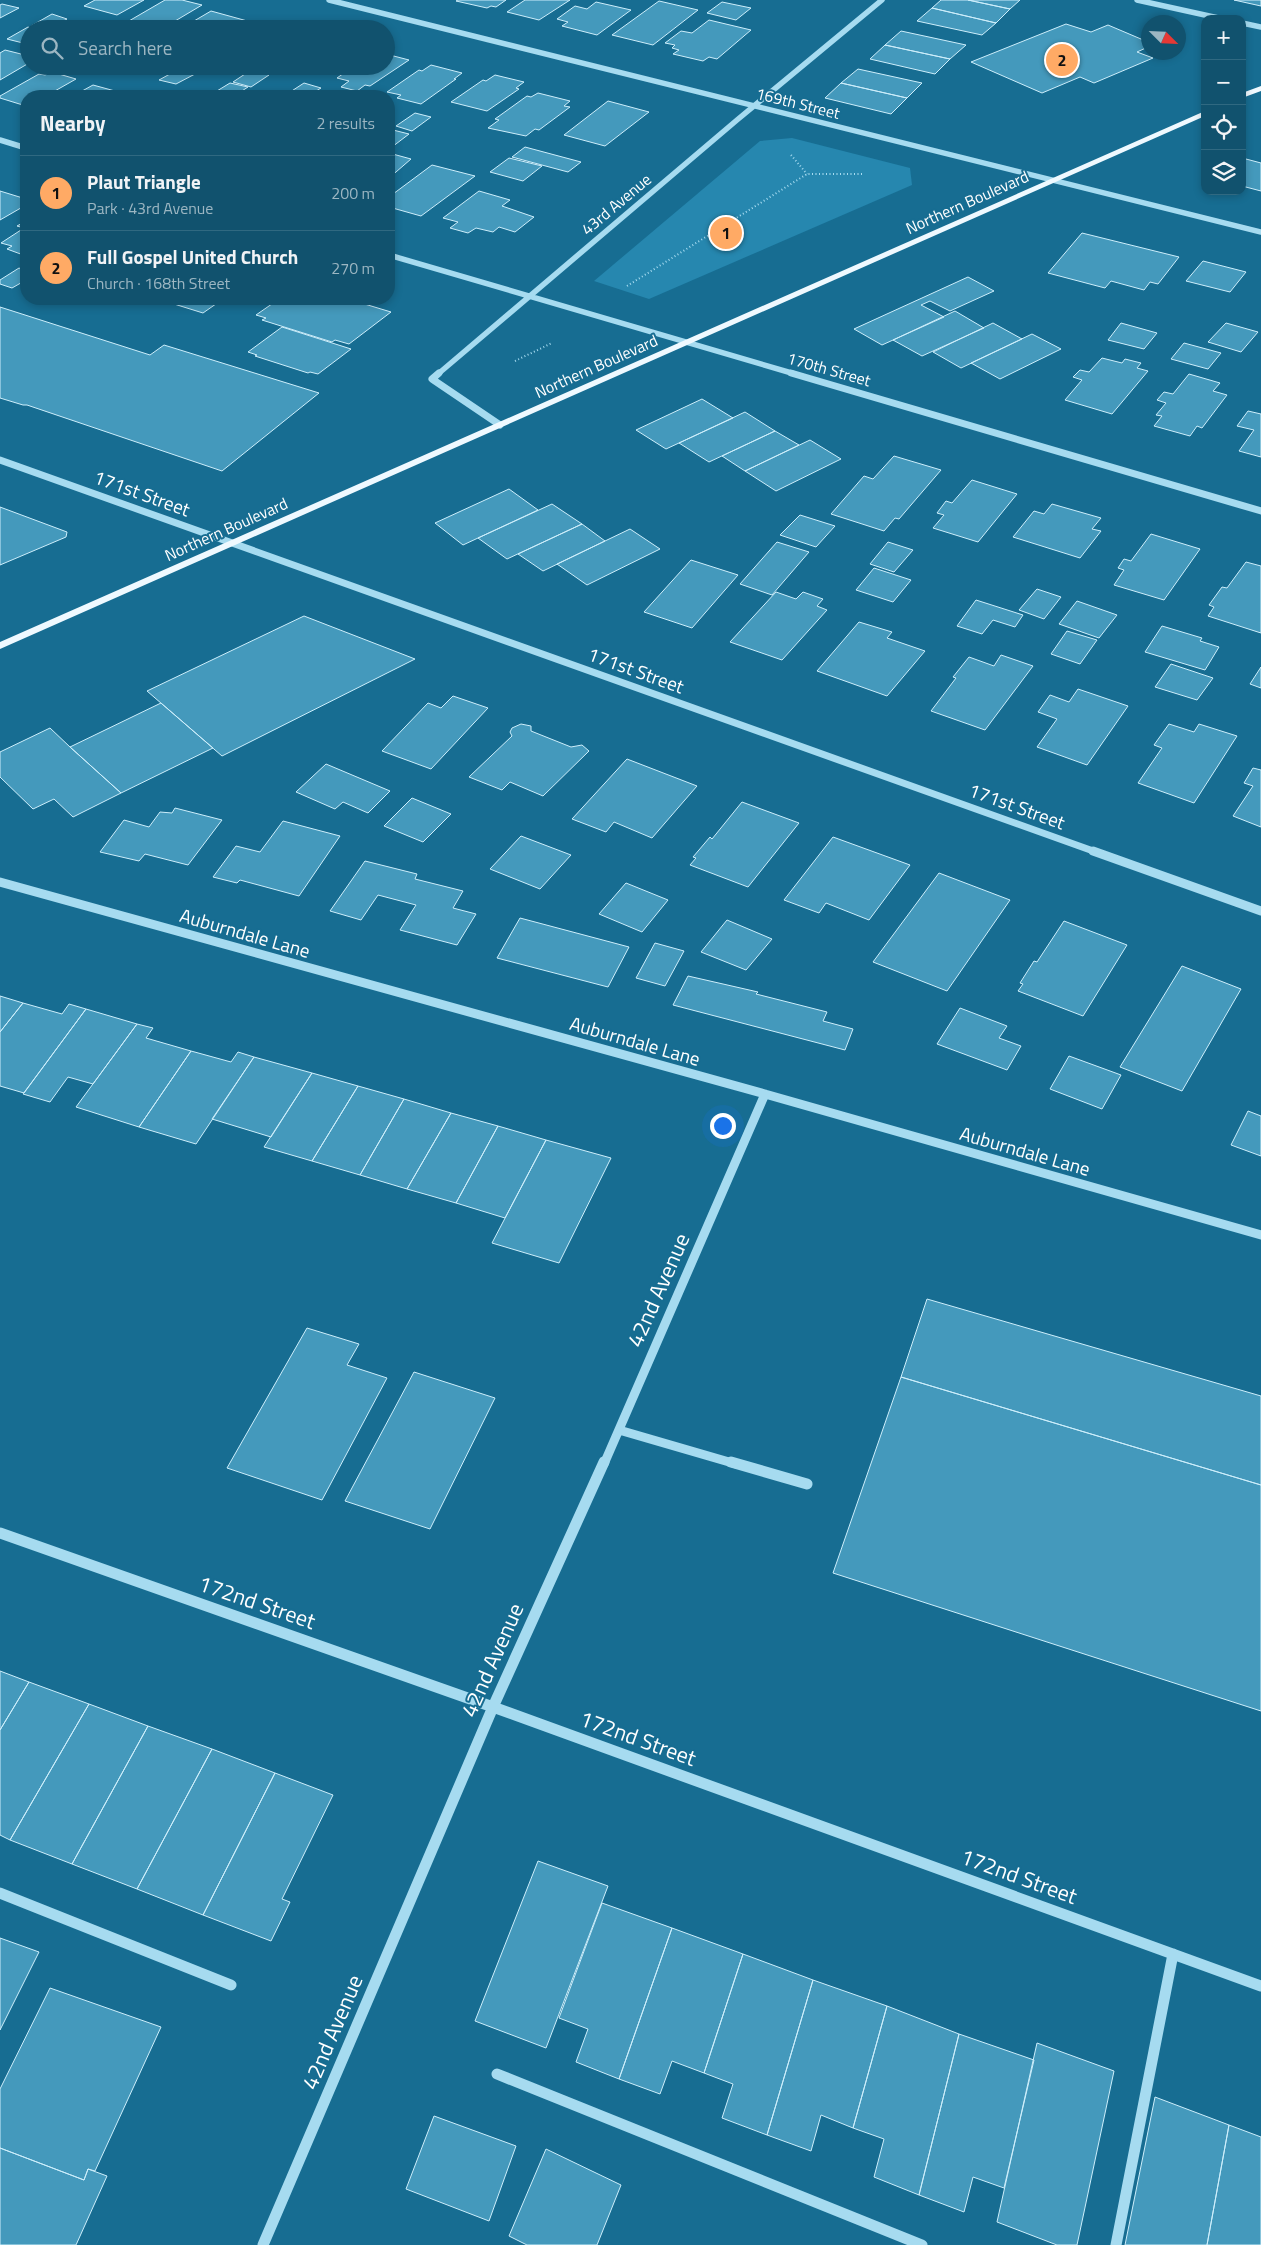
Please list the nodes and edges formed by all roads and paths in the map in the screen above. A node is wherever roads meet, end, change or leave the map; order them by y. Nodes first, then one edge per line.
1 (329, 0) edge
2 (882, 0) edge
3 (1137, 0) edge
4 (1205, 15) edge
5 (1246, 24) edge
6 (1261, 27) edge
7 (1261, 88) edge
8 (1246, 94) edge
9 (754, 106) junction
10 (1201, 115) edge
11 (0, 140) edge
12 (20, 146) edge
13 (863, 174) dead end
14 (1053, 180) junction
15 (1261, 232) edge
16 (395, 257) edge
17 (621, 290) dead end
18 (528, 296) junction
19 (557, 340) dead end
20 (687, 342) junction
21 (514, 361) dead end
22 (500, 425) junction
23 (0, 460) edge
24 (1261, 511) edge
25 (232, 543) junction
26 (0, 646) edge
27 (0, 882) edge
28 (1261, 910) edge
29 (766, 1094) junction
30 (1261, 1235) edge
31 (619, 1430) junction
32 (807, 1484) dead end
33 (0, 1533) edge
34 (493, 1707) junction
35 (0, 1893) edge
36 (1173, 1954) junction
37 (231, 1985) dead end
38 (1261, 1986) edge
39 (497, 2074) dead end
40 (263, 2245) edge
41 (922, 2245) edge
42 (1116, 2245) edge

1 - 9 street, 169th Street
2 - 9 street, 43rd Avenue
3 - 4 street
5 - 6 street
7 - 8 main road
9 - 14 street, 169th Street
9 - 18 street, 43rd Avenue
10 - 14 main road, Northern Boulevard
11 - 12 street
13 - 17 path
14 - 15 street, 169th Street
14 - 20 main road, Northern Boulevard
16 - 18 street, 170th Street
18 - 20 street, 170th Street
18 - 22 street, 43rd Avenue
19 - 21 path
20 - 22 main road, Northern Boulevard
20 - 24 street, 170th Street
22 - 25 main road, Northern Boulevard
23 - 25 street, 171st Street
25 - 26 main road, Northern Boulevard
25 - 28 street, 171st Street
27 - 29 street, Auburndale Lane
29 - 30 street, Auburndale Lane
29 - 31 street, 42nd Avenue
31 - 32 street
31 - 34 street, 42nd Avenue
33 - 34 street, 172nd Street
34 - 36 street, 172nd Street
34 - 40 street, 42nd Avenue
35 - 37 street
36 - 38 street, 172nd Street
36 - 42 street
39 - 41 street

